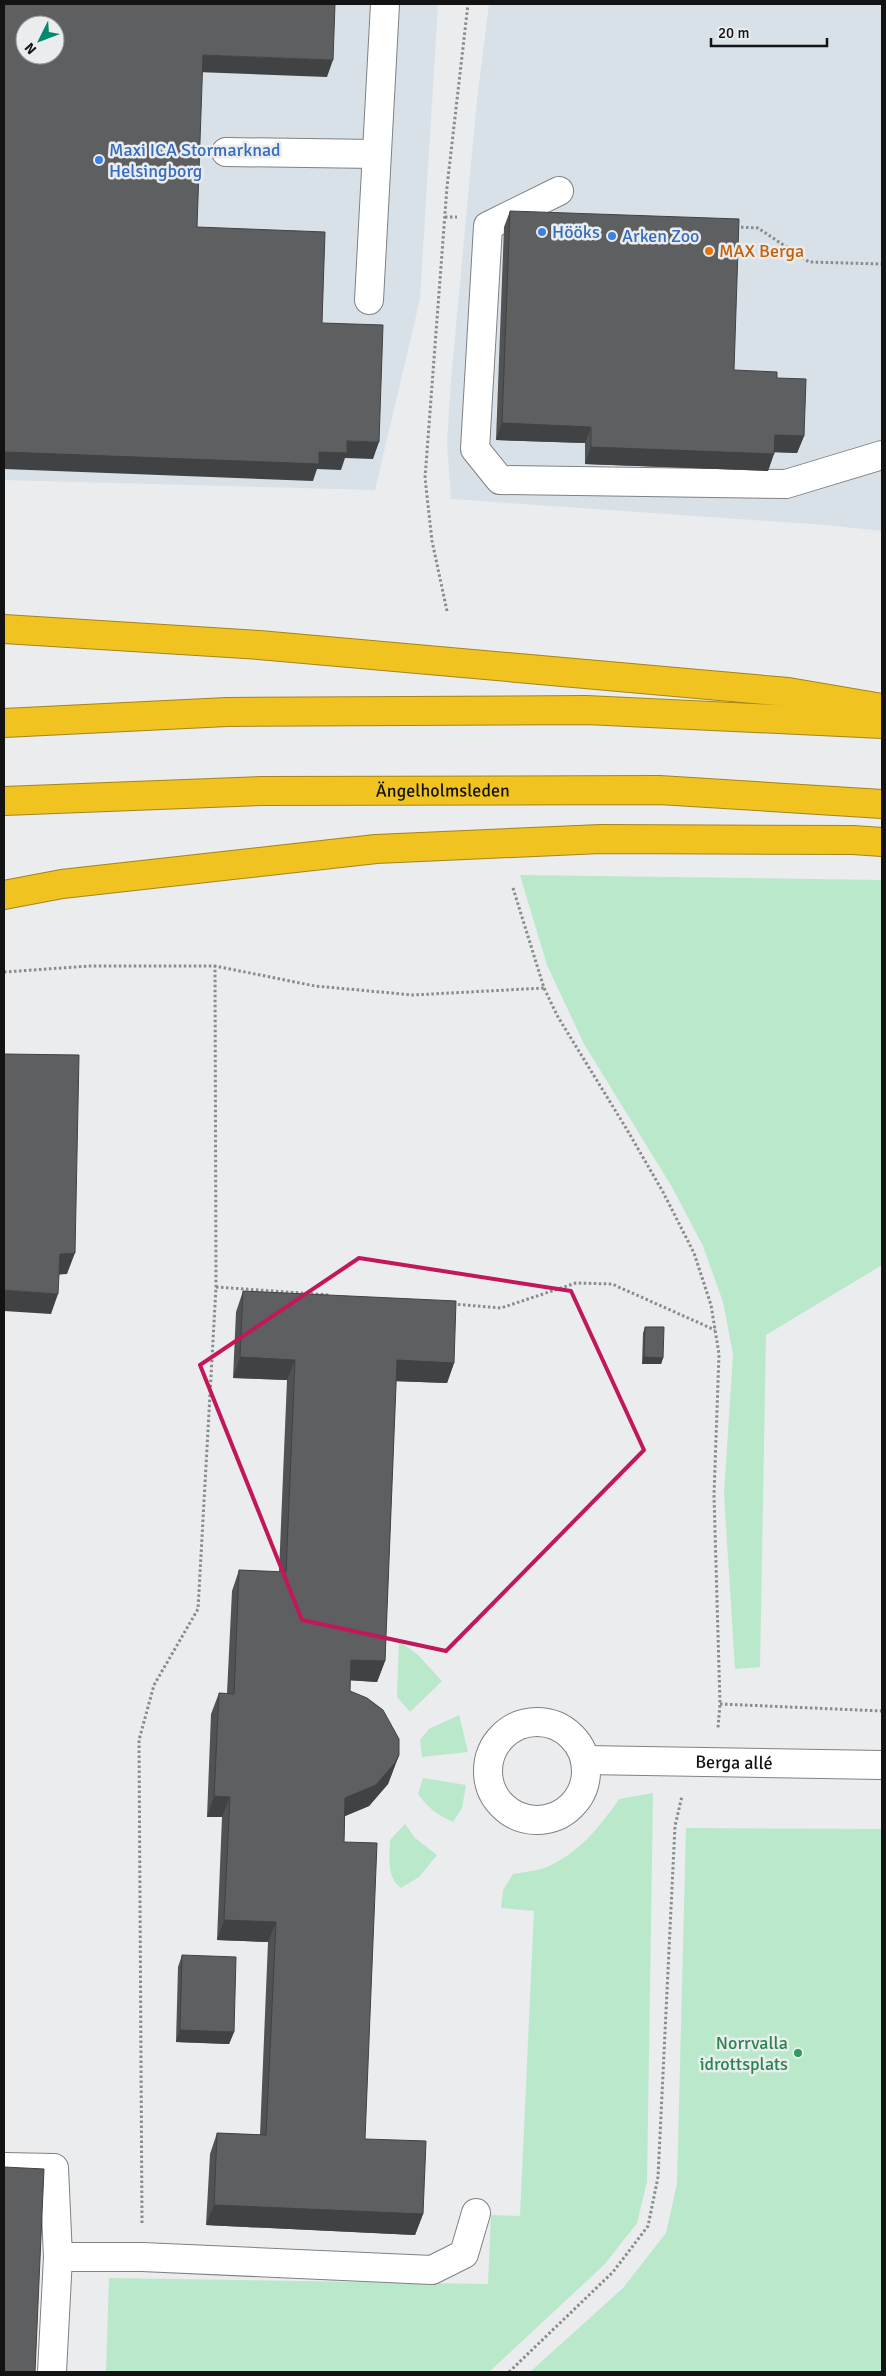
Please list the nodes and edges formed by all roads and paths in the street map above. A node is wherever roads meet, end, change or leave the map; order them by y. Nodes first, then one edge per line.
1 (384, 4) edge
2 (468, 4) edge
3 (226, 152) dead end
4 (376, 154) junction
5 (559, 191) dead end
6 (445, 216) junction
7 (503, 218) junction
8 (729, 227) edge
9 (882, 264) edge
10 (369, 300) dead end
11 (882, 455) edge
12 (447, 611) dead end
13 (4, 629) edge
14 (882, 708) edge
15 (4, 723) edge
16 (882, 724) edge
17 (4, 801) edge
18 (882, 804) edge
19 (882, 842) edge
20 (513, 888) dead end
21 (4, 895) edge
22 (215, 966) junction
23 (4, 972) edge
24 (544, 988) junction
25 (216, 1287) junction
26 (334, 1296) edge
27 (452, 1304) edge
28 (715, 1330) junction
29 (882, 1711) edge
30 (585, 1760) dead end
31 (882, 1766) edge
32 (683, 1790) dead end
33 (4, 2167) edge
34 (476, 2213) dead end
35 (58, 2257) junction
36 (142, 2257) junction
37 (52, 2372) edge
38 (509, 2372) edge

1 - 4 street
2 - 6 path
3 - 4 street
4 - 10 street
5 - 7 street
6 - 7 path
6 - 12 path
7 - 11 street
8 - 9 path
13 - 14 highway
15 - 16 highway
17 - 18 highway, Ängelholmsleden
19 - 21 highway
20 - 24 path
22 - 23 path
22 - 24 path
22 - 25 path
24 - 28 path
25 - 26 path
25 - 36 path
27 - 28 path
28 - 29 path
30 - 31 street, Berga allé
32 - 38 path
33 - 35 street
34 - 36 street
35 - 36 street
35 - 37 street

